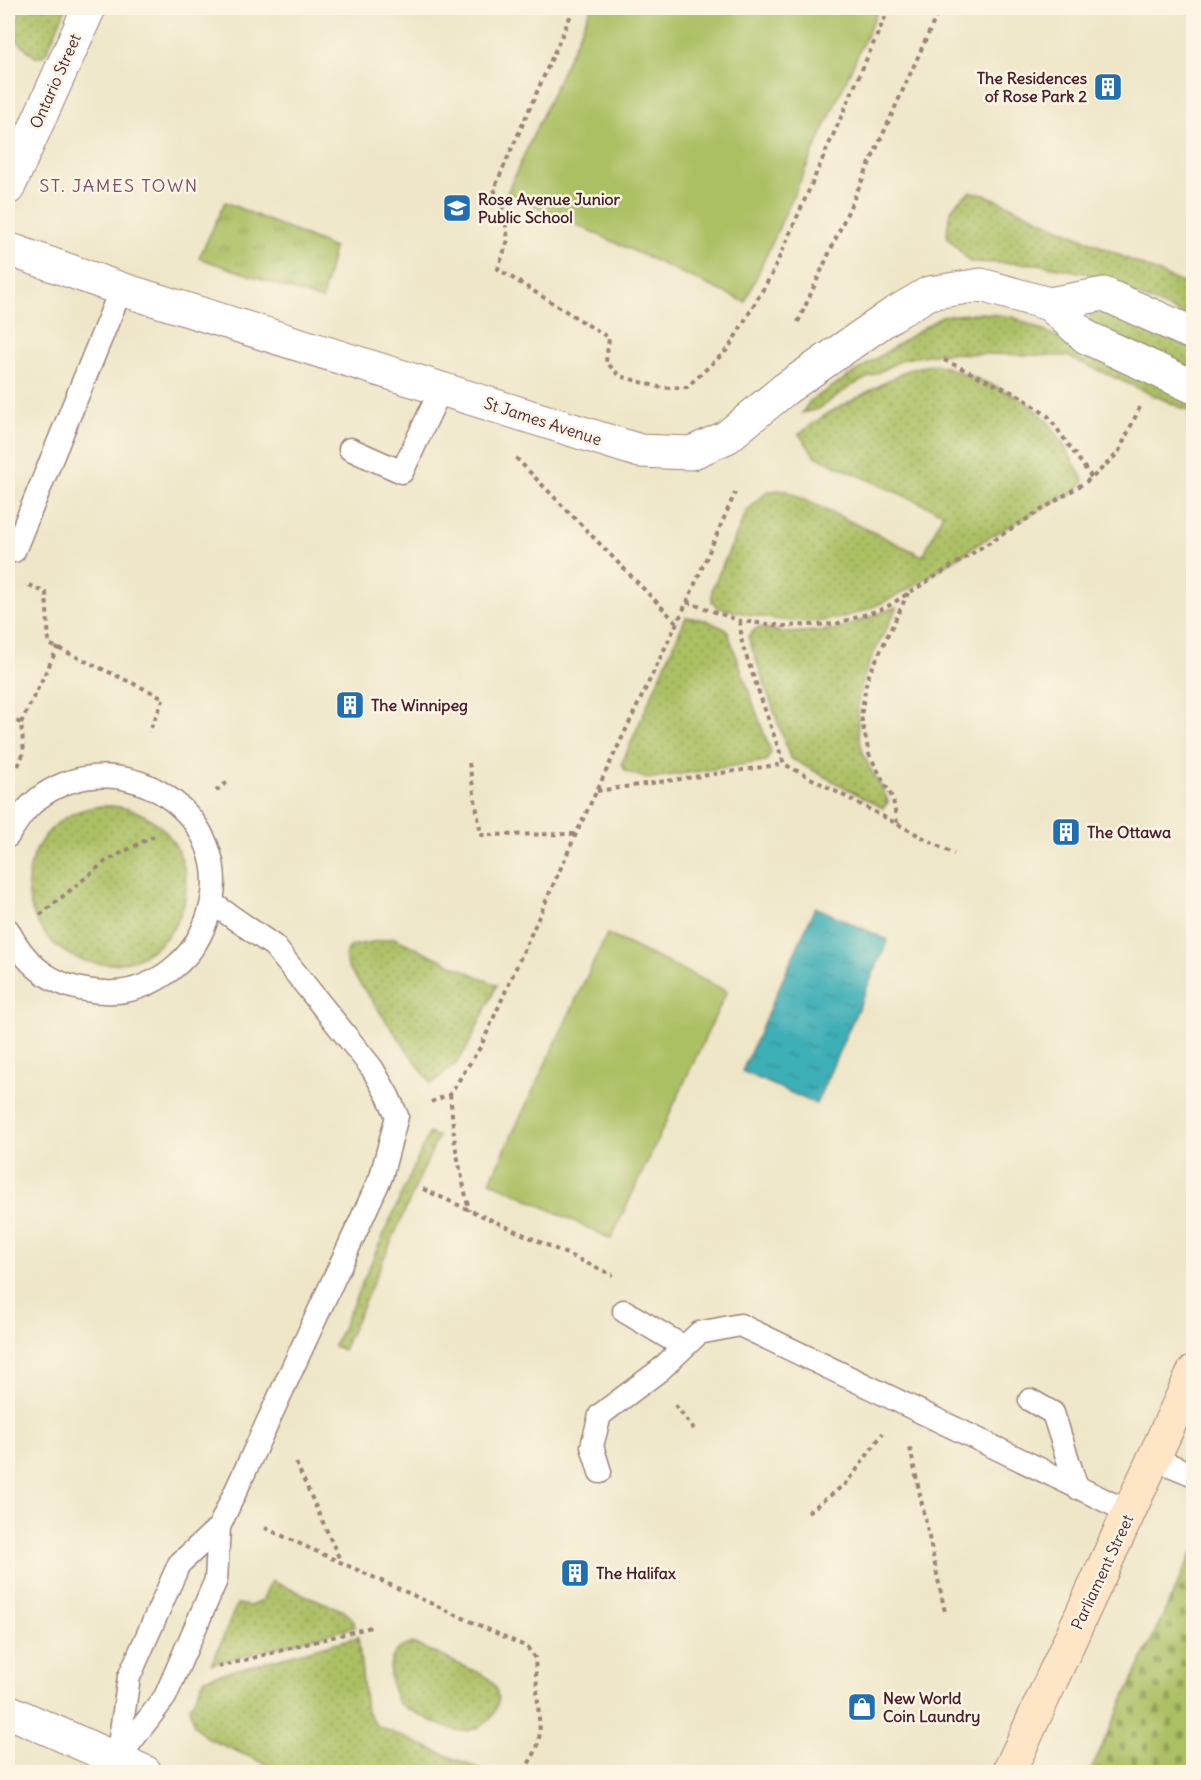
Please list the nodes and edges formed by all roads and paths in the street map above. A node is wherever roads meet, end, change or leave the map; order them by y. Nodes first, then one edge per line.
1 (88, 8) edge
2 (574, 8) edge
3 (890, 8) edge
4 (940, 8) edge
5 (8, 188) edge
6 (8, 249) edge
7 (121, 289) junction
8 (1049, 304) junction
9 (798, 322) dead end
10 (1194, 334) edge
11 (944, 360) dead end
12 (1194, 387) edge
13 (441, 389) junction
14 (1144, 397) dead end
15 (350, 449) dead end
16 (511, 452) dead end
17 (1092, 478) junction
18 (735, 493) dead end
19 (14, 551) dead end
20 (27, 584) dead end
21 (909, 591) junction
22 (687, 602) junction
23 (740, 621) junction
24 (676, 622) junction
25 (58, 647) junction
26 (8, 718) edge
27 (21, 723) junction
28 (149, 732) dead end
29 (469, 763) dead end
30 (783, 764) junction
31 (16, 770) dead end
32 (229, 781) dead end
33 (597, 791) junction
34 (186, 814) junction
35 (898, 824) junction
36 (576, 834) junction
37 (8, 837) edge
38 (954, 854) dead end
39 (212, 903) junction
40 (9, 932) edge
41 (450, 1094) junction
42 (397, 1116) junction
43 (423, 1189) dead end
44 (469, 1210) junction
45 (619, 1278) dead end
46 (624, 1311) dead end
47 (684, 1347) junction
48 (1194, 1371) edge
49 (1030, 1400) dead end
50 (904, 1404) junction
51 (1153, 1458) junction
52 (296, 1463) dead end
53 (600, 1472) dead end
54 (1194, 1475) edge
55 (1077, 1488) junction
56 (808, 1512) dead end
57 (1129, 1512) junction
58 (219, 1527) junction
59 (265, 1528) dead end
60 (342, 1562) junction
61 (945, 1612) dead end
62 (371, 1627) dead end
63 (207, 1669) dead end
64 (8, 1711) edge
65 (125, 1768) edge
66 (512, 1773) edge
67 (1009, 1773) edge

1 - 5 street, Ontario Street
2 - 3 path
4 - 9 path
6 - 7 street, St James Avenue
7 - 13 street, St James Avenue
7 - 19 lane
8 - 10 street, St James Avenue
8 - 12 street, St James Avenue
8 - 13 street, St James Avenue
11 - 17 path
13 - 15 lane
14 - 17 path
16 - 24 path
17 - 21 path
18 - 22 path
20 - 25 path
21 - 23 path
21 - 35 path
22 - 23 path
22 - 24 path
23 - 30 path
24 - 33 path
25 - 27 path
25 - 28 path
26 - 27 path
27 - 31 path
29 - 36 path
30 - 33 path
30 - 35 path
32 - 34 path
33 - 36 path
34 - 37 lane
34 - 39 lane
34 - 40 path
35 - 38 path
36 - 41 path
39 - 40 lane
39 - 42 lane
41 - 42 path
41 - 44 path
42 - 58 lane
43 - 44 path
44 - 45 path
46 - 47 lane
47 - 50 lane
47 - 53 lane
48 - 51 main road, Parliament Street
49 - 55 lane
50 - 55 lane
50 - 56 path
50 - 61 path
51 - 54 lane
51 - 57 main road, Parliament Street
52 - 60 path
55 - 57 lane
57 - 67 main road, Parliament Street
58 - 65 lane
58 - 65 lane
59 - 60 path
60 - 66 path
62 - 63 path
64 - 65 street

